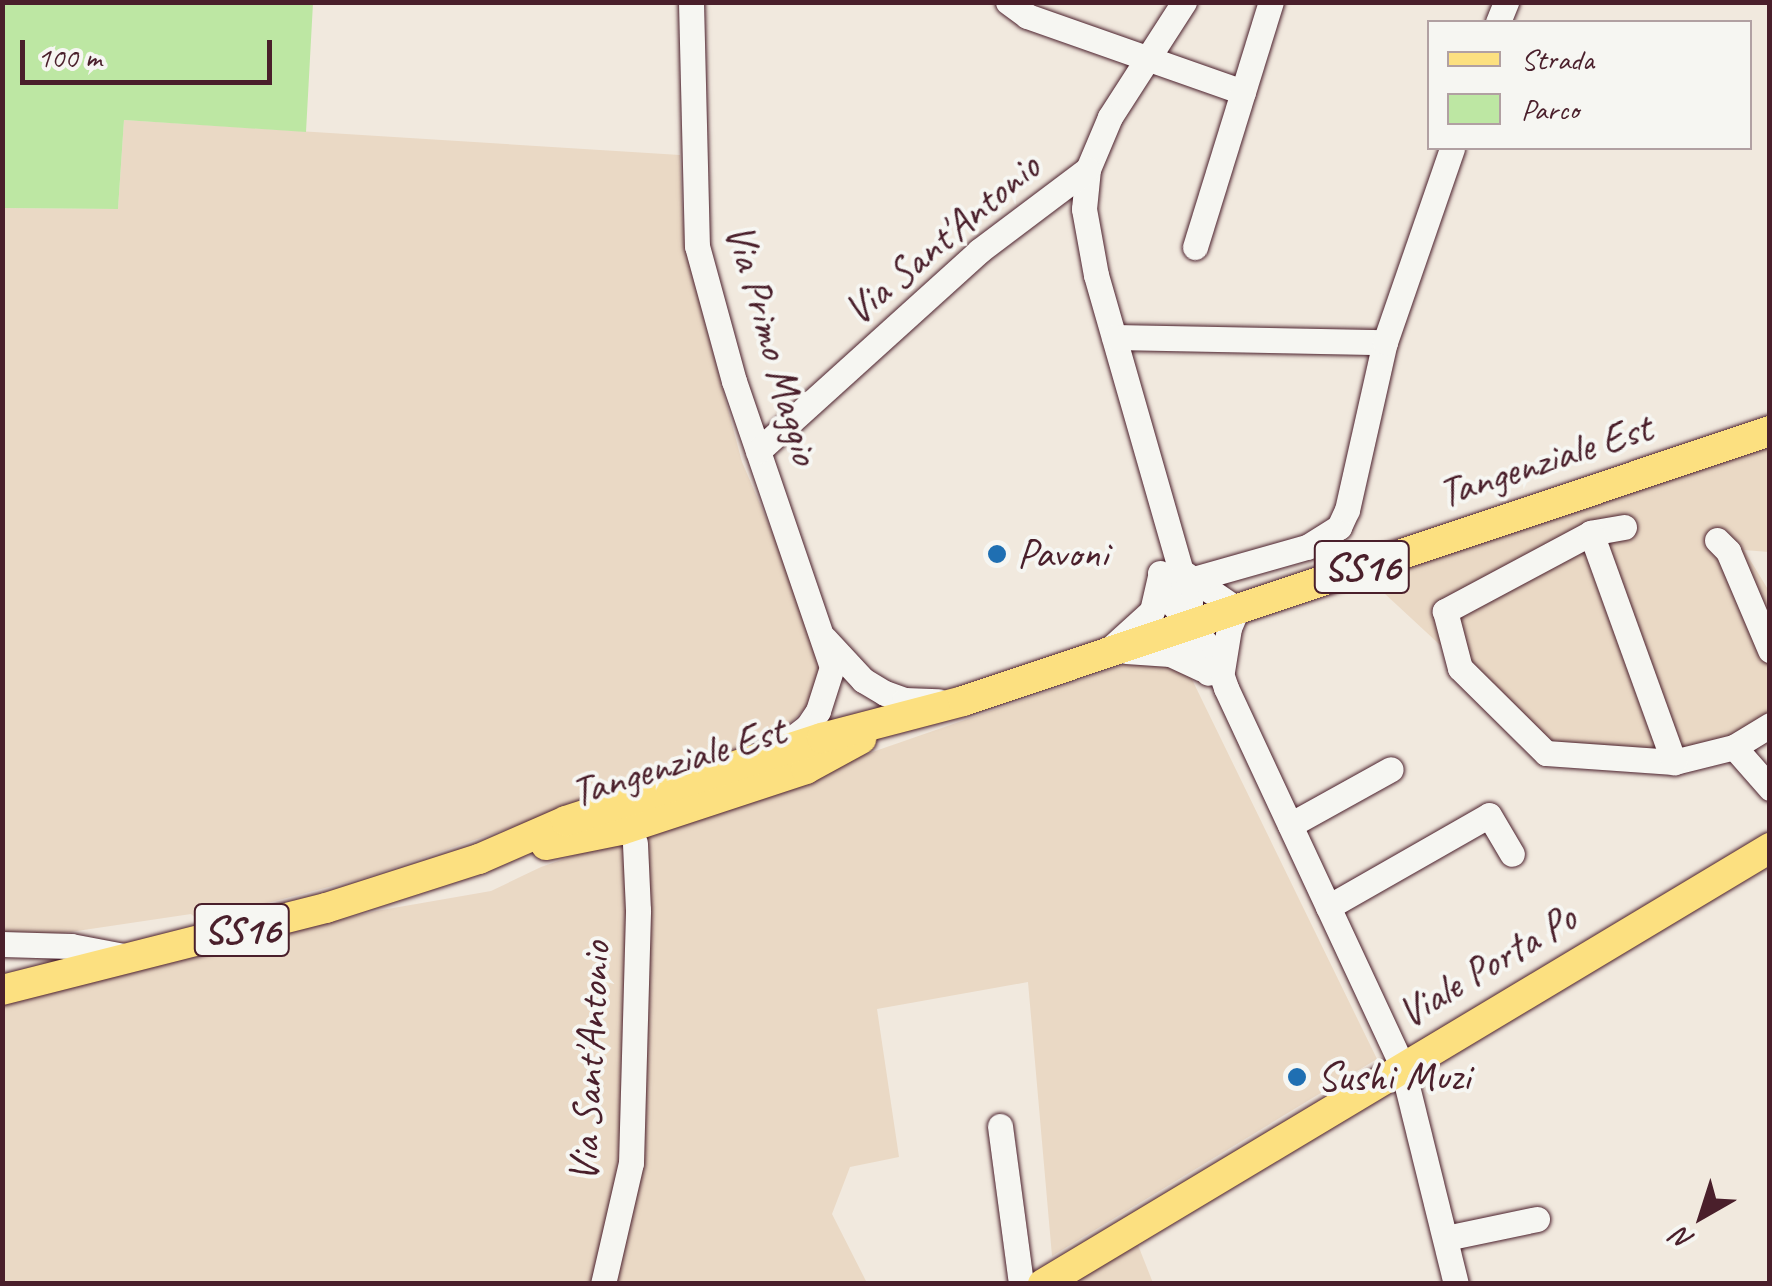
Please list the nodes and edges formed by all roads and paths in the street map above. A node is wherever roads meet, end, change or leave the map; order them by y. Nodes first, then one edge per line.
1 (691, 2) edge
2 (1008, 2) edge
3 (1184, 2) edge
4 (1271, 2) edge
5 (1148, 58) junction
6 (1243, 92) junction
7 (1451, 150) edge
8 (1088, 169) junction
9 (1195, 247) dead end
10 (1114, 337) junction
11 (1385, 342) junction
12 (1770, 431) edge
13 (758, 451) junction
14 (1624, 527) dead end
15 (1591, 533) junction
16 (1717, 540) dead end
17 (1175, 571) junction
18 (1237, 609) junction
19 (1186, 625) junction
20 (825, 639) junction
21 (1770, 650) edge
22 (1109, 653) junction
23 (1219, 678) junction
24 (963, 701) junction
25 (892, 722) junction
26 (1770, 725) edge
27 (1734, 747) junction
28 (770, 755) junction
29 (1674, 762) junction
30 (1391, 768) dead end
31 (1770, 788) edge
32 (1290, 825) junction
33 (636, 844) dead end
34 (1770, 848) edge
35 (1512, 854) dead end
36 (480, 859) junction
37 (1328, 908) junction
38 (2, 944) edge
39 (134, 958) junction
40 (2, 990) edge
41 (1402, 1066) junction
42 (1000, 1126) dead end
43 (1537, 1219) dead end
44 (1446, 1238) junction
45 (603, 1284) edge
46 (1021, 1284) edge
47 (1043, 1284) edge
48 (1456, 1284) edge

1 - 13 street, Via Primo Maggio
2 - 5 street
3 - 5 street
4 - 6 street
5 - 6 street
5 - 8 street
6 - 9 street
7 - 11 street
8 - 10 street
8 - 13 street, Via Sant'Antonio
10 - 11 street
10 - 17 street
11 - 17 street
12 - 18 main road, Tangenziale Est / SS16
13 - 20 street, Via Primo Maggio
14 - 15 street
15 - 29 street
15 - 29 street
16 - 21 street
17 - 18 street
17 - 19 street
17 - 22 street
18 - 19 main road, Tangenziale Est / SS16
18 - 23 street
19 - 22 main road, Tangenziale Est / SS16
19 - 23 street
20 - 24 street, Via Primo Maggio
20 - 28 street, Via Primo Maggio
22 - 23 street
22 - 24 main road, Tangenziale Est / SS16
23 - 32 street
24 - 25 main road, Tangenziale Est / SS16
25 - 28 main road, Tangenziale Est / SS16
25 - 36 main road, Tangenziale Est / SS16
26 - 27 street
27 - 29 street
27 - 31 street
28 - 36 main road, Tangenziale Est / SS16
30 - 32 street
32 - 37 street
33 - 45 street, Via Sant'Antonio
34 - 41 main road, Viale Porta Po
35 - 37 street
36 - 39 main road, Tangenziale Est / SS16
37 - 41 street
38 - 39 street
39 - 40 main road, Tangenziale Est / SS16
41 - 44 street
41 - 47 main road, Viale Porta Po
42 - 46 street
43 - 44 street
44 - 48 street

